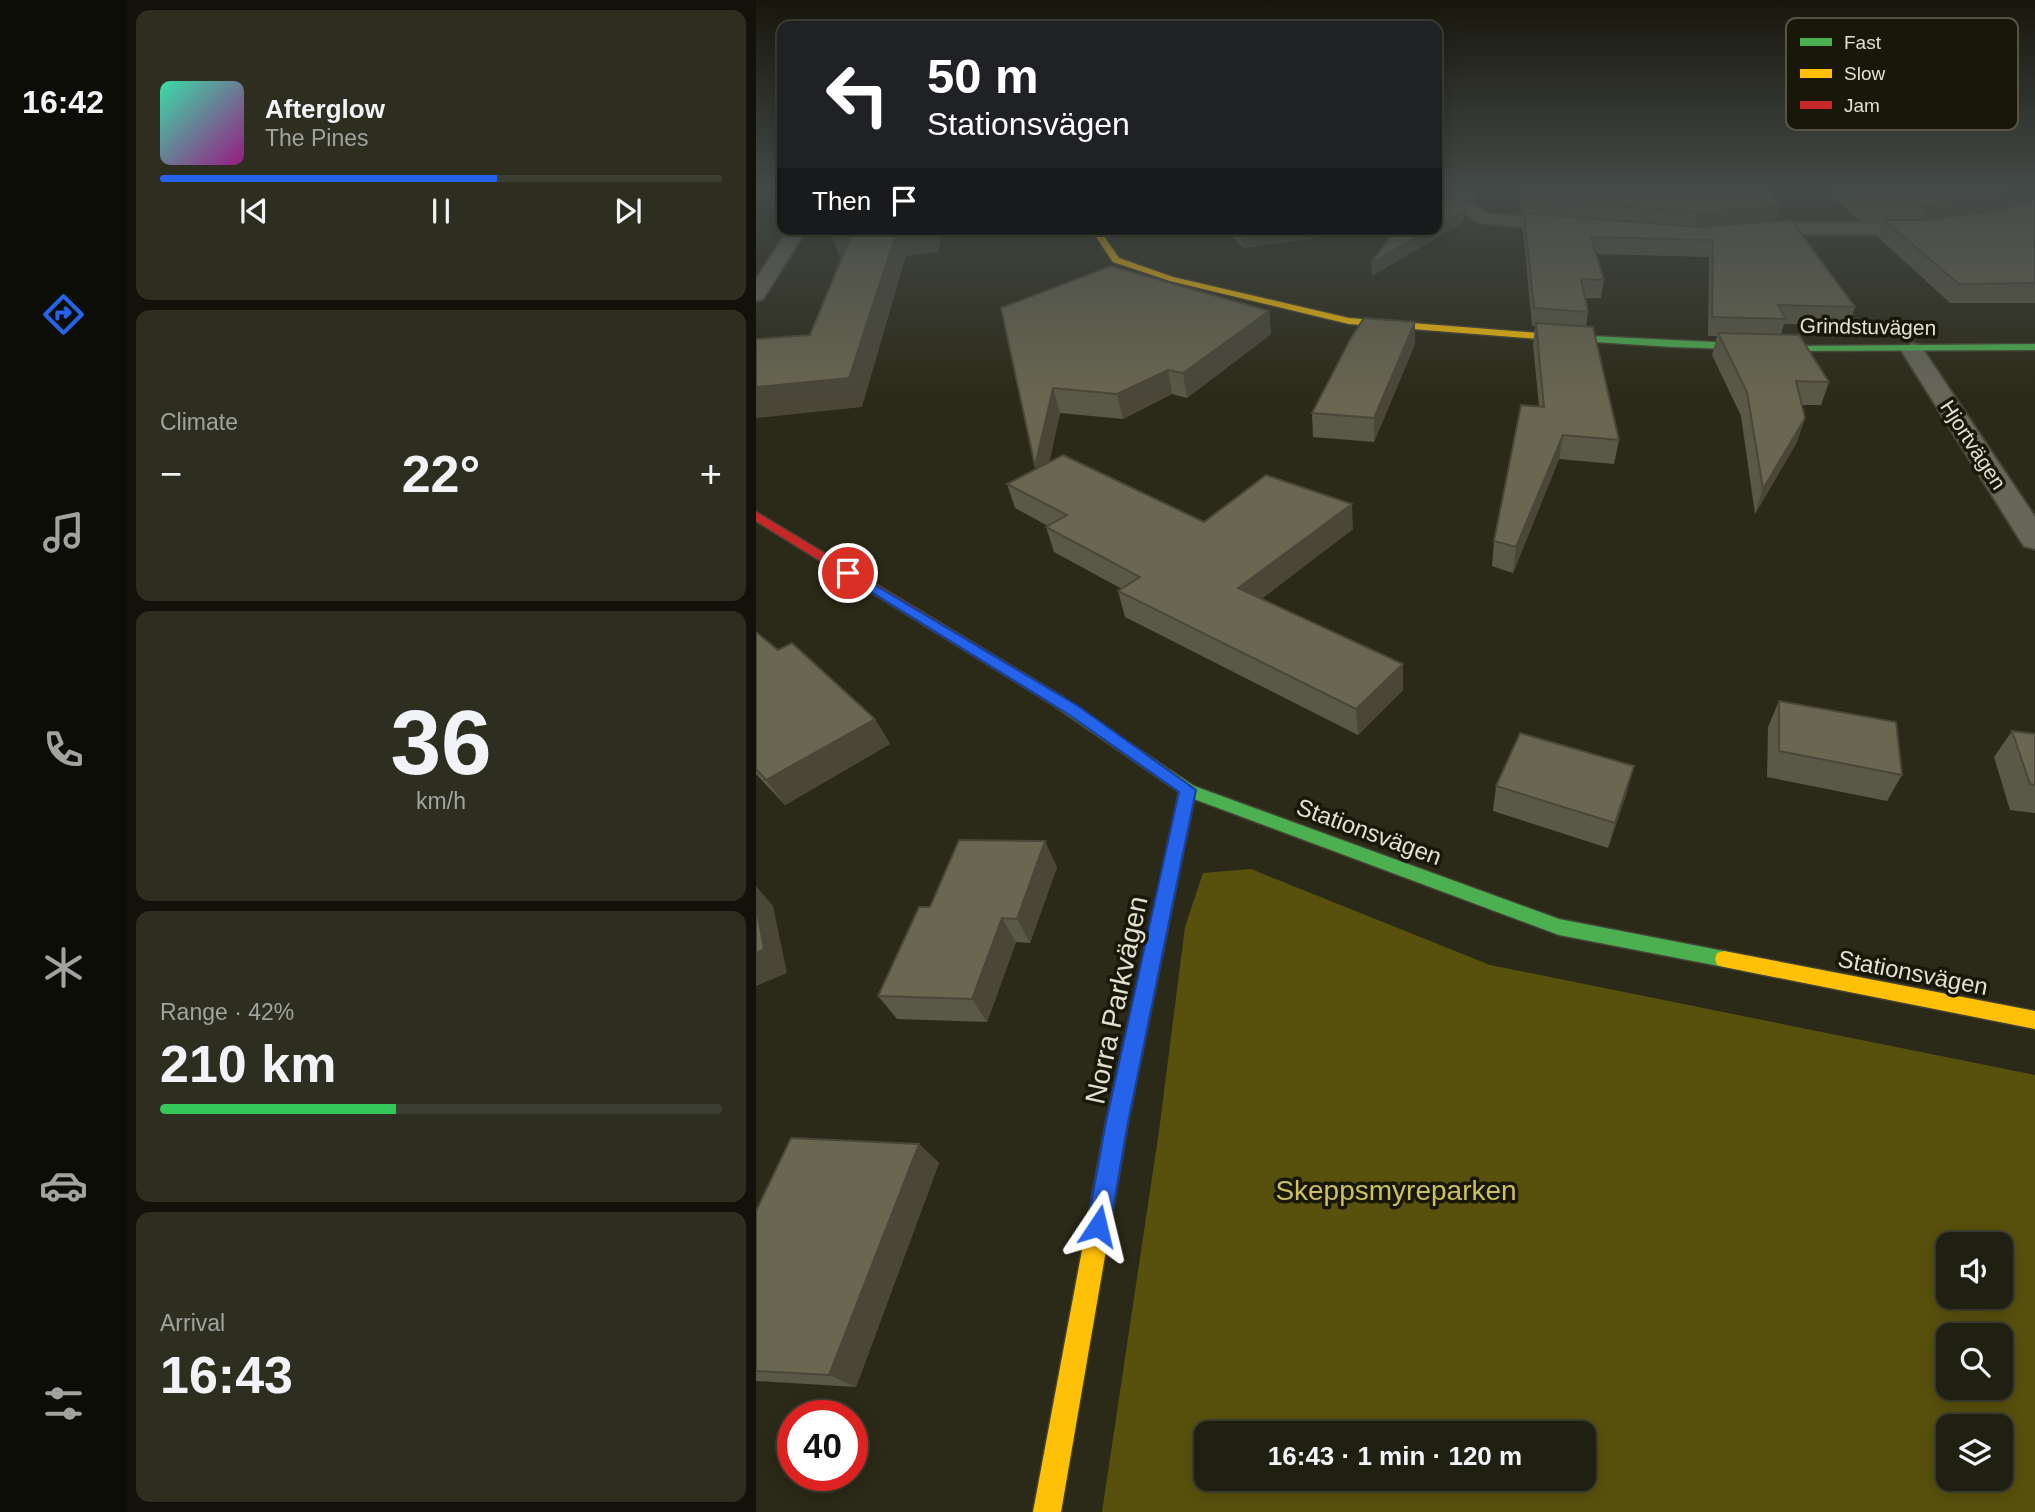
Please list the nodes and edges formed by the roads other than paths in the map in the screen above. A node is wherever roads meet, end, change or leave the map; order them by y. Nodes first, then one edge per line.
1 (780, 257) edge
2 (1114, 257) edge
3 (756, 295) edge
4 (2035, 347) edge
5 (1912, 350) junction
6 (756, 516) edge
7 (2035, 540) edge
8 (1188, 790) junction
9 (2035, 1020) edge
10 (1047, 1512) edge

1 - 3 street
2 - 5 street, Grindstuvägen
4 - 5 street, Grindstuvägen
5 - 7 street, Hjortvägen
6 - 8 street, Stationsvägen
8 - 9 street, Stationsvägen
8 - 10 street, Norra Parkvägen

